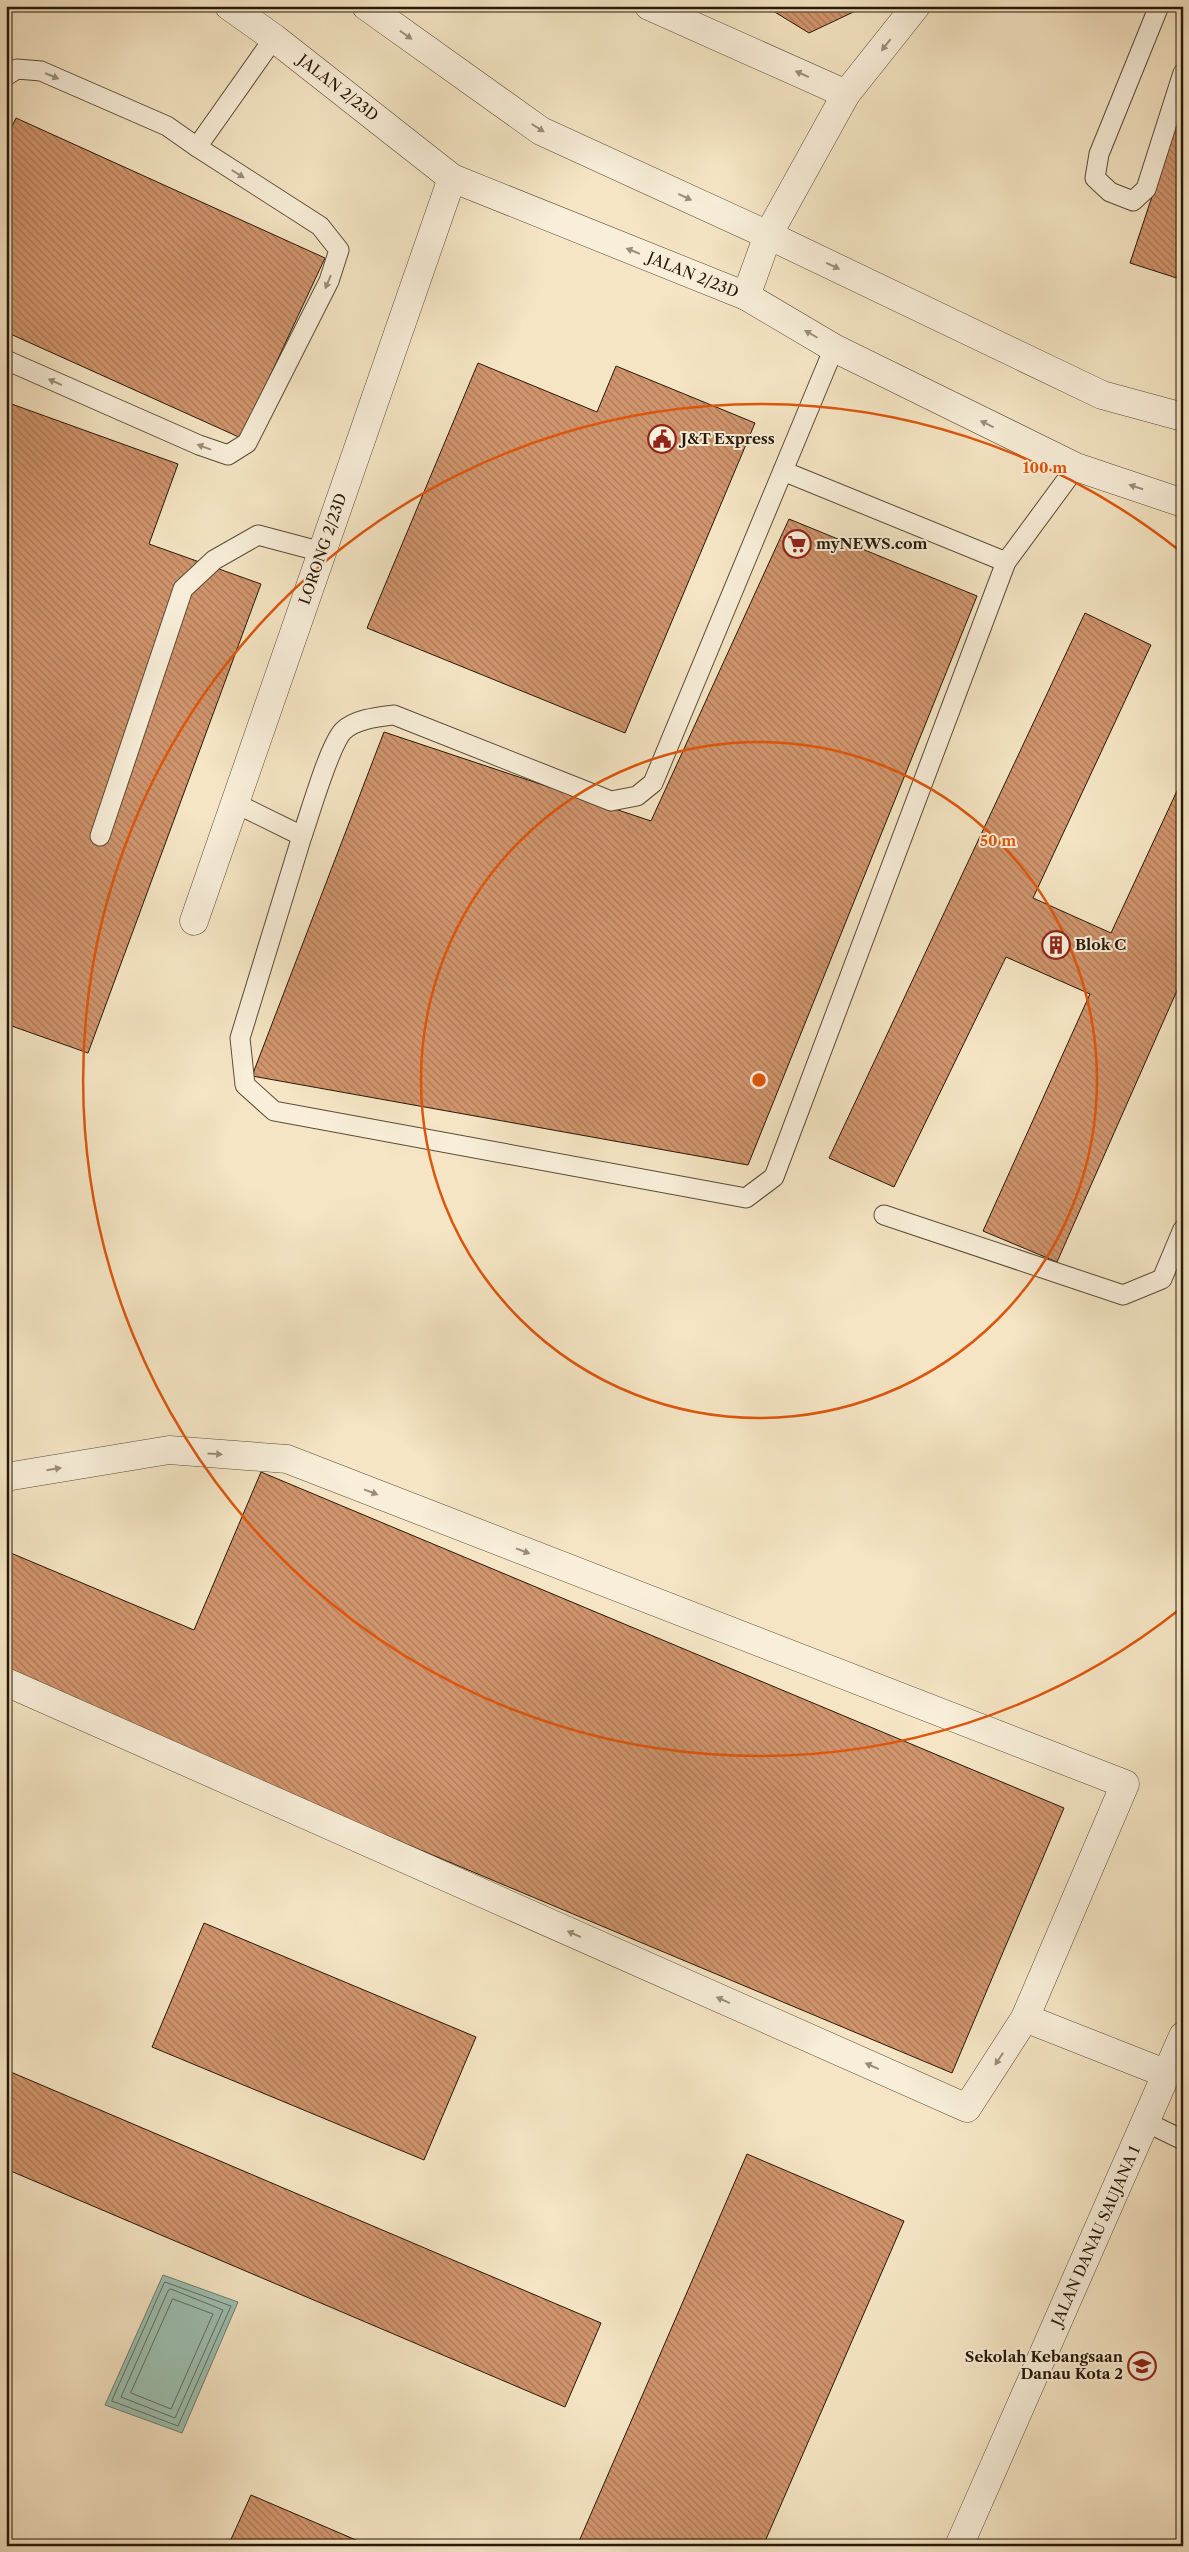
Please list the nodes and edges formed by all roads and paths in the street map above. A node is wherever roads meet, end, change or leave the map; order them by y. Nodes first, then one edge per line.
1 (229, 6) edge
2 (366, 6) edge
3 (649, 6) edge
4 (916, 6) edge
5 (1159, 6) edge
6 (274, 38) junction
7 (1183, 73) edge
8 (6, 76) edge
9 (846, 94) junction
10 (196, 148) junction
11 (452, 178) junction
12 (768, 235) junction
13 (746, 296) junction
14 (834, 348) junction
15 (6, 360) edge
16 (1183, 417) edge
17 (1076, 467) junction
18 (783, 471) junction
19 (1183, 503) edge
20 (322, 552) junction
21 (1006, 562) junction
22 (235, 803) junction
23 (100, 836) dead end
24 (302, 836) junction
25 (194, 921) dead end
26 (884, 1215) dead end
27 (1183, 1229) edge
28 (6, 1477) edge
29 (6, 1682) edge
30 (1025, 2018) junction
31 (1183, 2036) edge
32 (1166, 2074) junction
33 (1146, 2122) junction
34 (1183, 2140) edge
35 (959, 2546) edge

1 - 6 street, JALAN 2/23D
2 -> 12 street
9 -> 3 street
4 -> 9 street
5 - 7 lane
6 - 10 lane
6 - 11 street, JALAN 2/23D
8 -> 10 lane
9 - 12 street
10 -> 15 lane
13 -> 11 street, JALAN 2/23D
11 - 20 street, LORONG 2/23D
12 - 13 street
12 -> 16 street
14 -> 13 street, JALAN 2/23D
17 -> 14 street, JALAN 2/23D
14 - 18 lane
19 -> 17 street, JALAN 2/23D
17 - 21 lane
18 - 21 lane
18 - 24 lane
20 - 22 street, LORONG 2/23D
20 - 23 lane
21 - 24 lane
22 - 24 lane
22 - 25 street, LORONG 2/23D
26 - 27 lane
28 -> 30 street
30 -> 29 street
30 - 32 street
31 - 32 street, JALAN DANAU SAUJANA 1
32 - 33 street, JALAN DANAU SAUJANA 1
33 - 34 lane
33 - 35 street, JALAN DANAU SAUJANA 1

